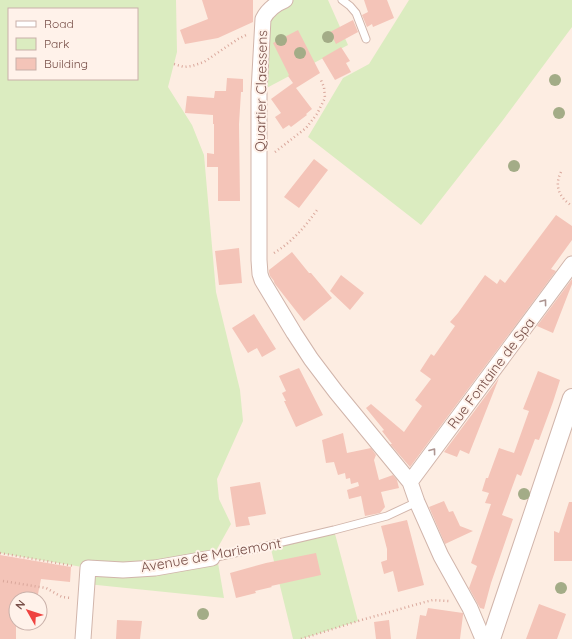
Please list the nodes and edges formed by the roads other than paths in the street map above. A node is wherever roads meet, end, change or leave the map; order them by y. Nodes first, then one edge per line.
1 (285, 0) edge
2 (342, 0) edge
3 (366, 39) dead end
4 (572, 264) edge
5 (572, 398) edge
6 (410, 482) junction
7 (417, 502) junction
8 (212, 558) joint
9 (83, 639) edge
10 (483, 639) edge
11 (491, 639) edge

1 - 6 street, Quartier Claessens
2 - 3 lane
6 -> 4 street, Rue Fontaine de Spa
5 - 11 street
6 - 7 street
7 - 8 lane, Avenue de Mariemont
7 - 10 street
8 - 9 street, Avenue de Mariemont

